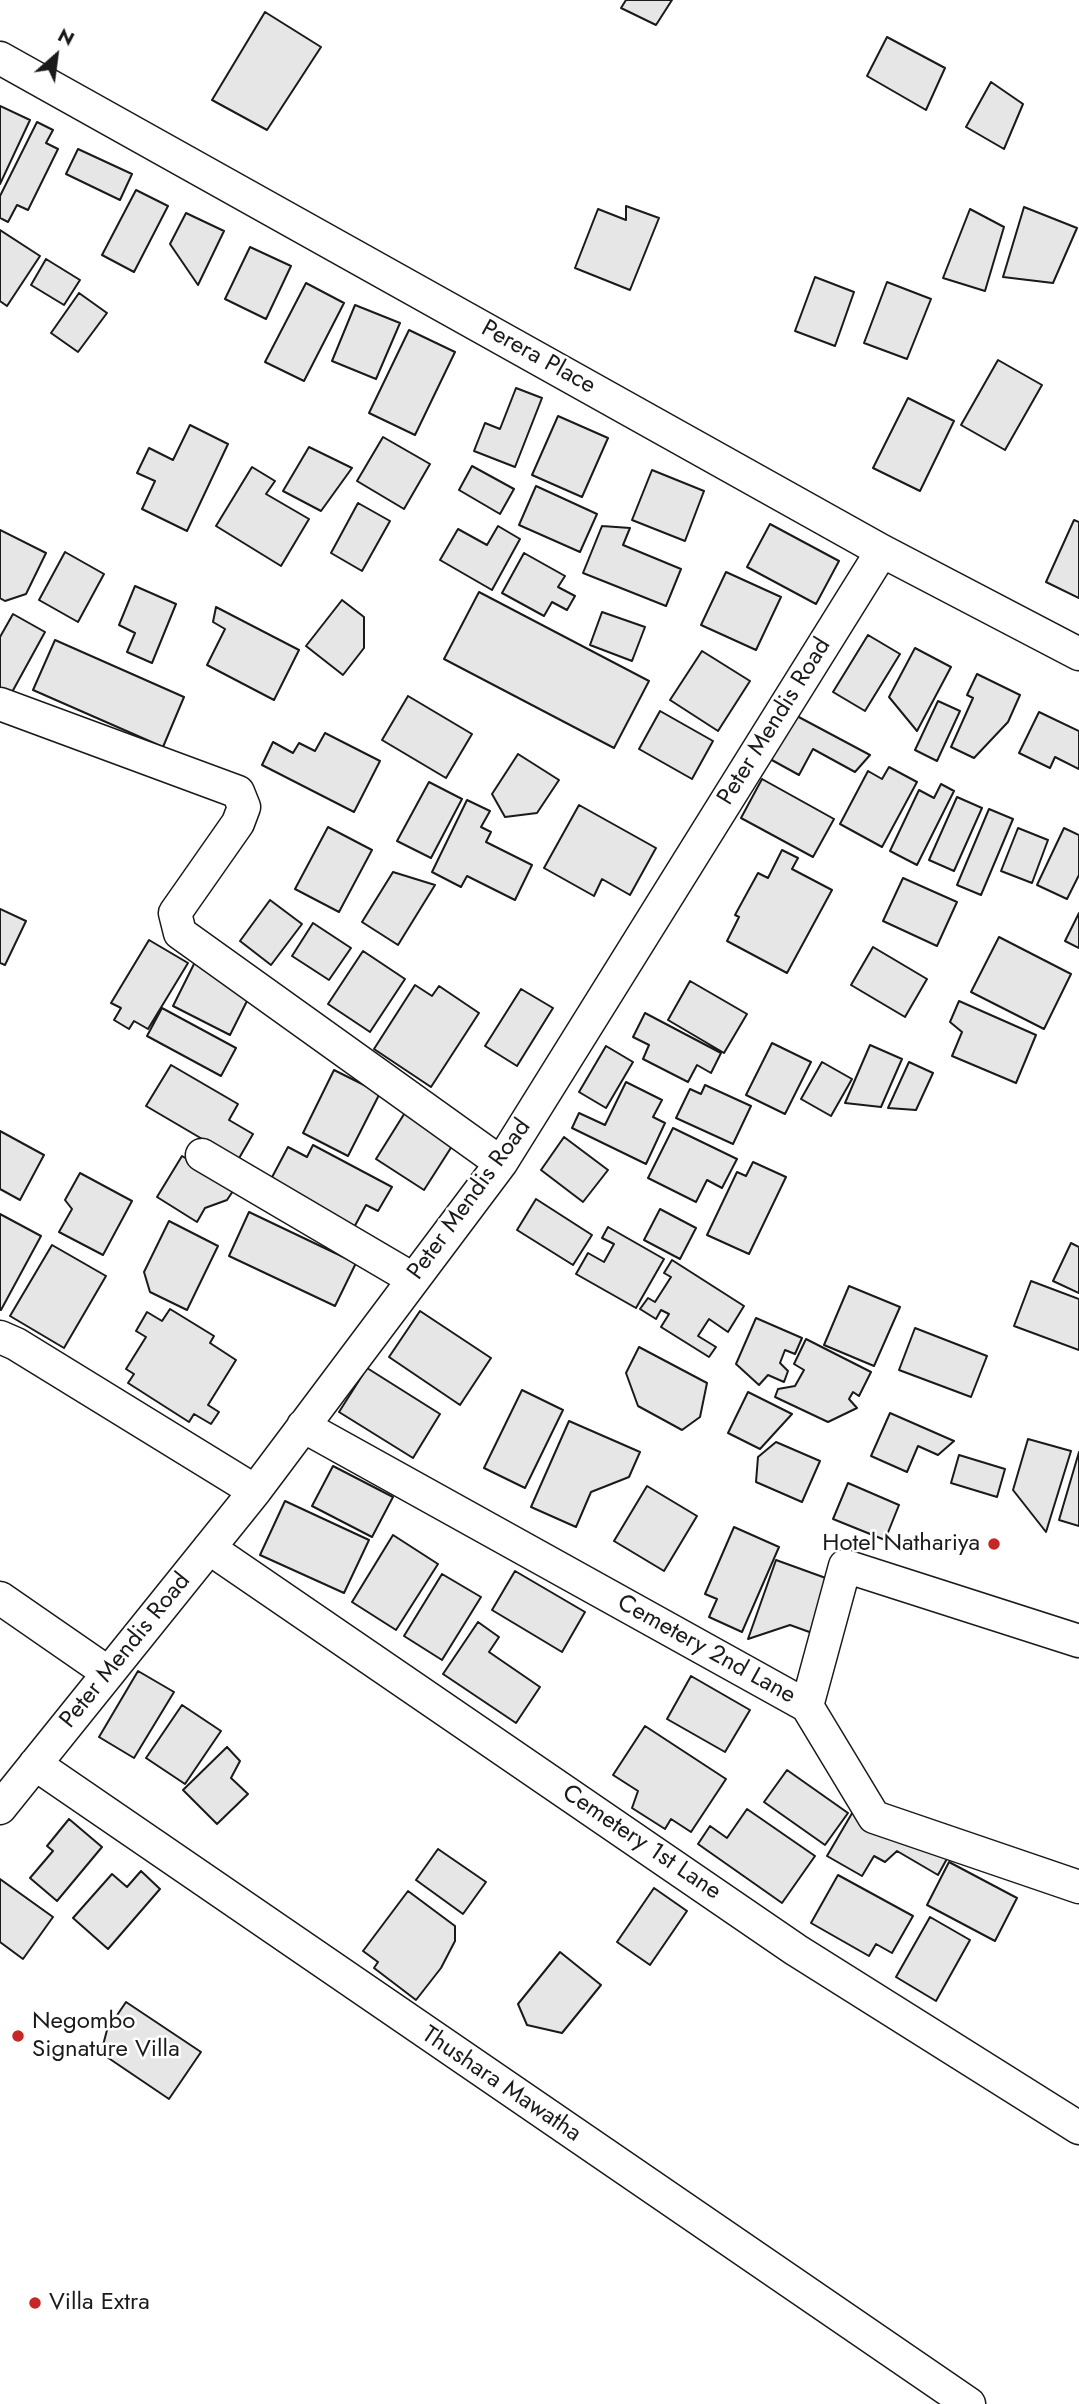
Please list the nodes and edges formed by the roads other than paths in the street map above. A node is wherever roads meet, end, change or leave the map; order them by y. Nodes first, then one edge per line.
1 (0, 58) edge
2 (882, 551) junction
3 (1079, 654) edge
4 (0, 704) edge
5 (202, 1155) dead end
6 (501, 1163) junction
7 (413, 1279) junction
8 (0, 1337) edge
9 (303, 1426) junction
10 (255, 1491) junction
11 (209, 1548) junction
12 (0, 1598) edge
13 (1079, 1641) edge
14 (107, 1672) junction
15 (807, 1706) junction
16 (35, 1764) junction
17 (0, 1808) edge
18 (1079, 1888) edge
19 (1079, 2128) edge
20 (969, 2404) edge

1 - 2 street, Perera Place
2 - 3 street, Perera Place
2 - 6 street, Peter Mendis Road
4 - 6 street
5 - 7 street
6 - 7 street, Peter Mendis Road
7 - 9 street, Peter Mendis Road
8 - 10 street
9 - 10 street, Peter Mendis Road
9 - 15 street, Cemetery 2nd Lane
10 - 11 street, Peter Mendis Road
11 - 14 street, Peter Mendis Road
11 - 19 street, Cemetery 1st Lane
12 - 14 street
13 - 15 street
14 - 16 street, Peter Mendis Road
15 - 18 street, Cemetery 2nd Lane
16 - 17 street, Peter Mendis Road
16 - 20 street, Thushara Mawatha

